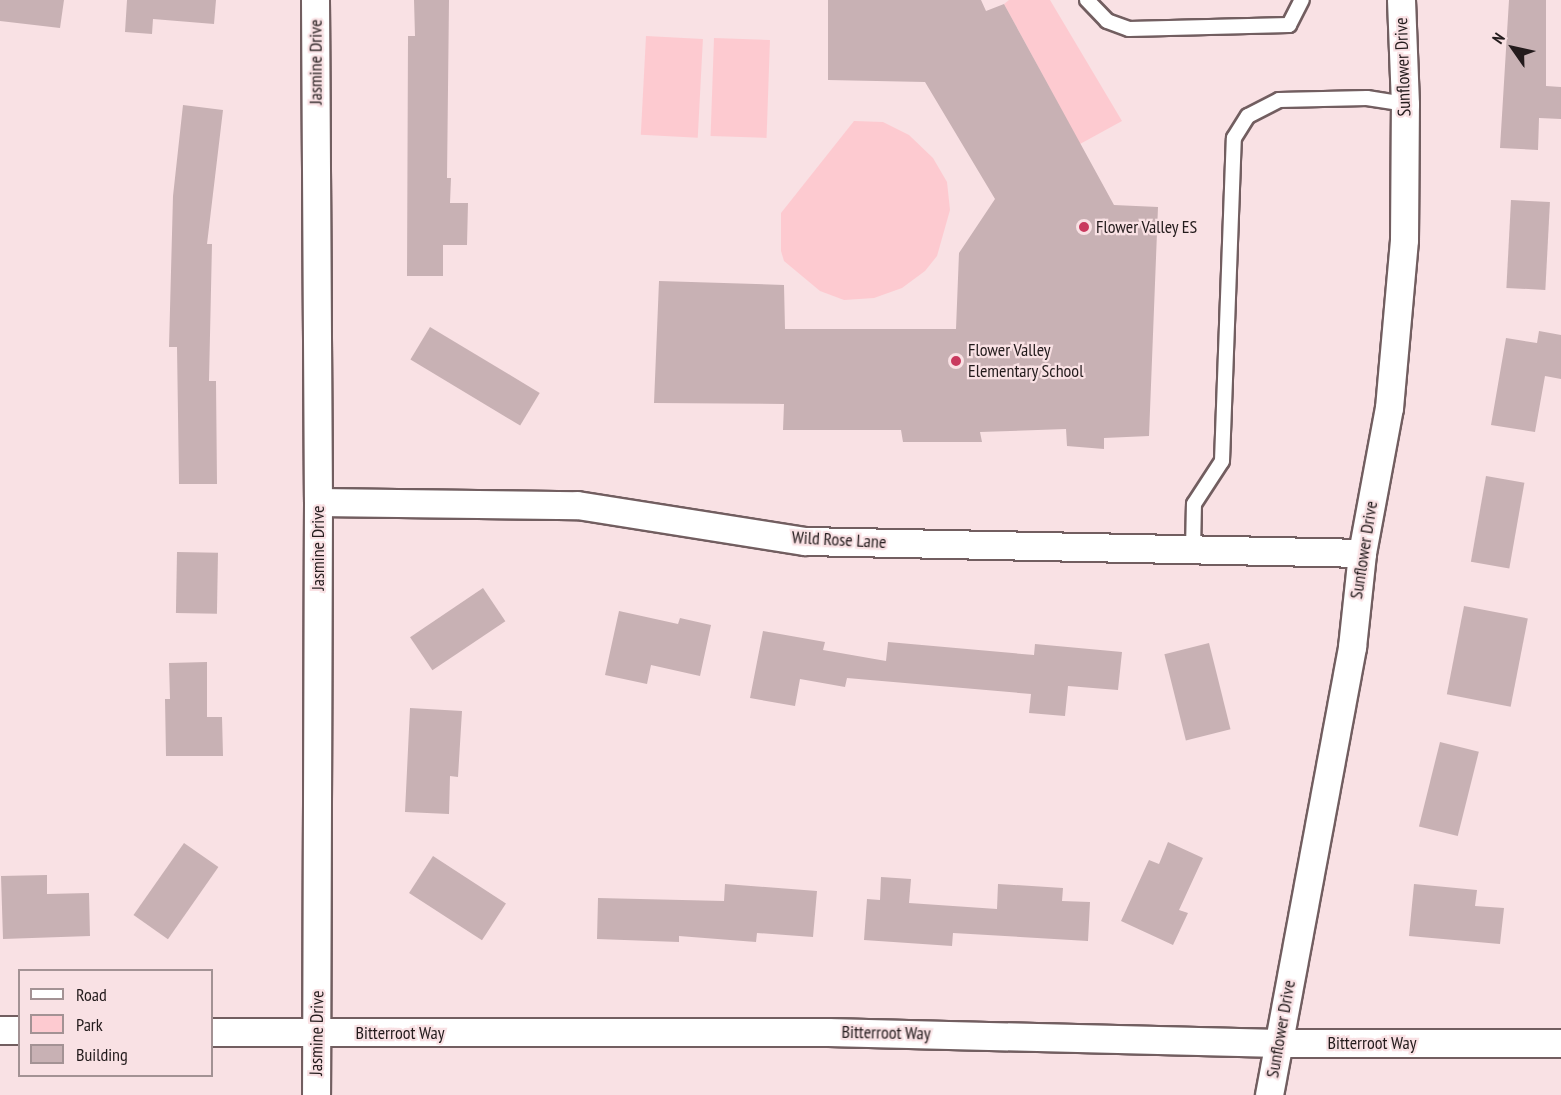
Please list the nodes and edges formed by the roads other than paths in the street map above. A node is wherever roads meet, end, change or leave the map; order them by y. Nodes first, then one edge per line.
1 (315, 0) edge
2 (1087, 0) edge
3 (1302, 0) edge
4 (1401, 0) edge
5 (1405, 104) junction
6 (318, 502) junction
7 (1193, 549) junction
8 (1362, 553) junction
9 (0, 1030) edge
10 (18, 1030) edge
11 (213, 1032) edge
12 (317, 1033) junction
13 (1561, 1042) edge
14 (1279, 1043) junction
15 (316, 1095) edge
16 (1269, 1095) edge

1 - 6 street, Jasmine Drive
2 - 3 lane
4 - 5 street, Sunflower Drive
5 - 7 lane
5 - 8 street, Sunflower Drive
6 - 7 street, Wild Rose Lane
6 - 12 street, Jasmine Drive
7 - 8 street, Wild Rose Lane
8 - 14 street, Sunflower Drive
9 - 10 street
11 - 12 street, Bitterroot Way
12 - 14 street, Bitterroot Way
12 - 15 street, Jasmine Drive
13 - 14 street, Bitterroot Way
14 - 16 street, Sunflower Drive

